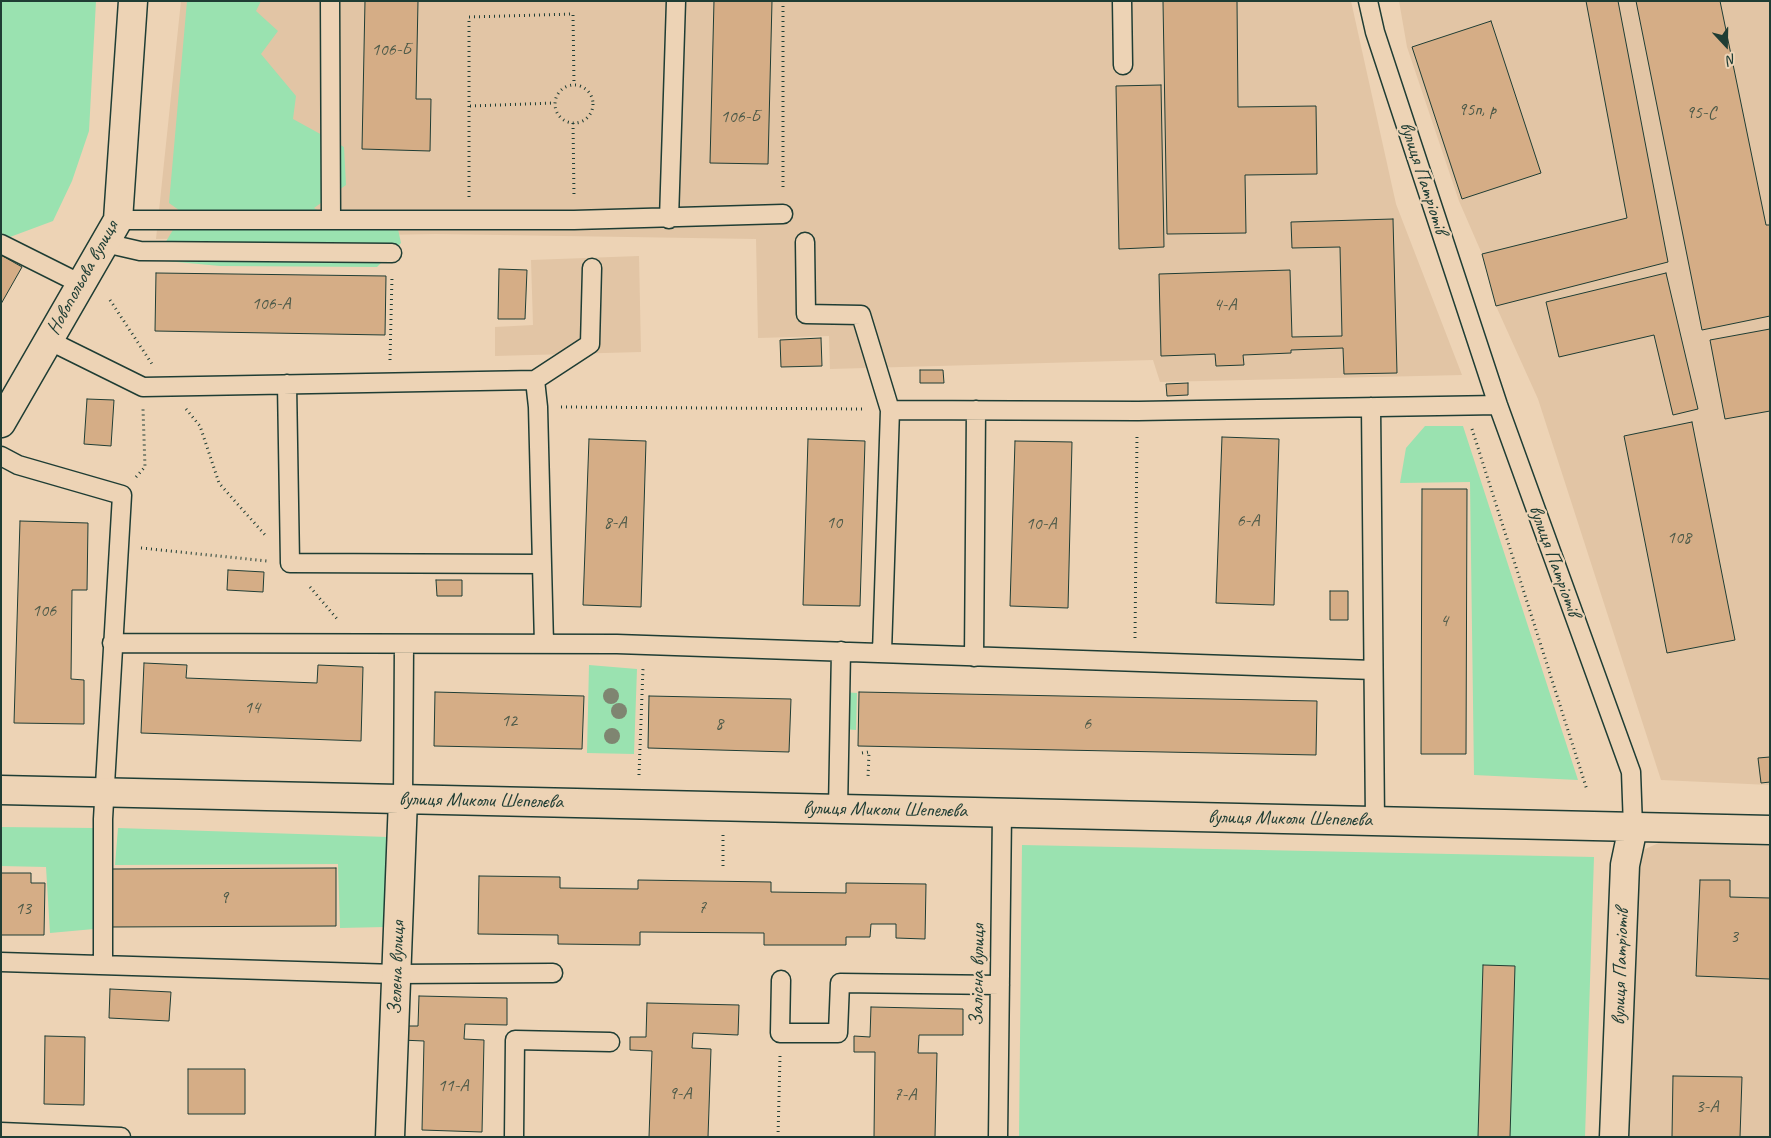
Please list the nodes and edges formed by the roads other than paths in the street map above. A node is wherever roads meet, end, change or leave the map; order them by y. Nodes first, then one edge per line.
1 (133, 1) edge
2 (330, 1) edge
3 (676, 1) edge
4 (1122, 1) edge
5 (1368, 1) edge
6 (1123, 66) dead end
7 (783, 214) road end
8 (669, 219) junction
9 (118, 220) junction
10 (331, 220) junction
11 (805, 242) dead end
12 (105, 243) junction
13 (1, 244) edge
14 (392, 253) road end
15 (592, 268) dead end
16 (81, 284) junction
17 (48, 340) junction
18 (535, 380) junction
19 (287, 384) junction
20 (1498, 405) junction
21 (1371, 407) junction
22 (890, 410) junction
23 (976, 410) junction
24 (1, 423) edge
25 (1, 456) edge
26 (542, 564) junction
27 (112, 644) junction
28 (544, 644) junction
29 (404, 645) junction
30 (841, 651) junction
31 (882, 652) junction
32 (974, 657) junction
33 (1374, 670) junction
34 (1, 790) edge
35 (104, 792) junction
36 (403, 800) junction
37 (838, 809) junction
38 (1002, 813) junction
39 (1375, 821) junction
40 (1633, 827) junction
41 (1770, 830) edge
42 (1, 962) edge
43 (103, 965) junction
44 (553, 973) dead end
45 (396, 974) junction
46 (781, 980) dead end
47 (1000, 985) junction
48 (610, 1042) dead end
49 (1, 1132) edge
50 (121, 1137) edge
51 (390, 1137) edge
52 (514, 1137) edge
53 (998, 1137) edge
54 (1614, 1137) edge

1 - 9 street, Новопольова вулиця
2 - 10 lane
3 - 8 lane
4 - 6 lane
5 - 20 lane, вулиця Патріотів
7 - 8 lane
8 - 10 lane
9 - 10 lane
9 - 12 street, Новопольова вулиця
11 - 22 lane
12 - 14 lane
12 - 16 street, Новопольова вулиця
13 - 16 lane
15 - 18 lane
16 - 17 street, Новопольова вулиця
17 - 19 lane
17 - 24 street, Новопольова вулиця
18 - 19 lane
18 - 26 lane
19 - 26 lane
20 - 21 lane
20 - 40 lane, вулиця Патріотів
21 - 23 lane
21 - 33 lane
22 - 23 lane
22 - 31 lane
23 - 32 lane
25 - 27 lane
26 - 28 lane
27 - 29 lane
27 - 35 lane
28 - 29 lane
28 - 30 lane
29 - 36 lane
30 - 31 lane
30 - 37 lane
31 - 32 lane
32 - 33 lane
33 - 39 lane
34 - 35 street, вулиця Миколи Шепелєва
35 - 36 street, вулиця Миколи Шепелєва
35 - 43 lane
36 - 37 street, вулиця Миколи Шепелєва
36 - 45 street, Зелена вулиця
37 - 38 street, вулиця Миколи Шепелєва
38 - 39 street, вулиця Миколи Шепелєва
38 - 47 lane, Залісна вулиця
39 - 40 street, вулиця Миколи Шепелєва
40 - 41 street, вулиця Миколи Шепелєва
40 - 54 street, вулиця Патріотів
42 - 43 lane
43 - 45 lane
44 - 45 lane
45 - 51 street, Зелена вулиця
46 - 47 lane
47 - 53 lane, Залісна вулиця
48 - 52 lane
49 - 50 lane

